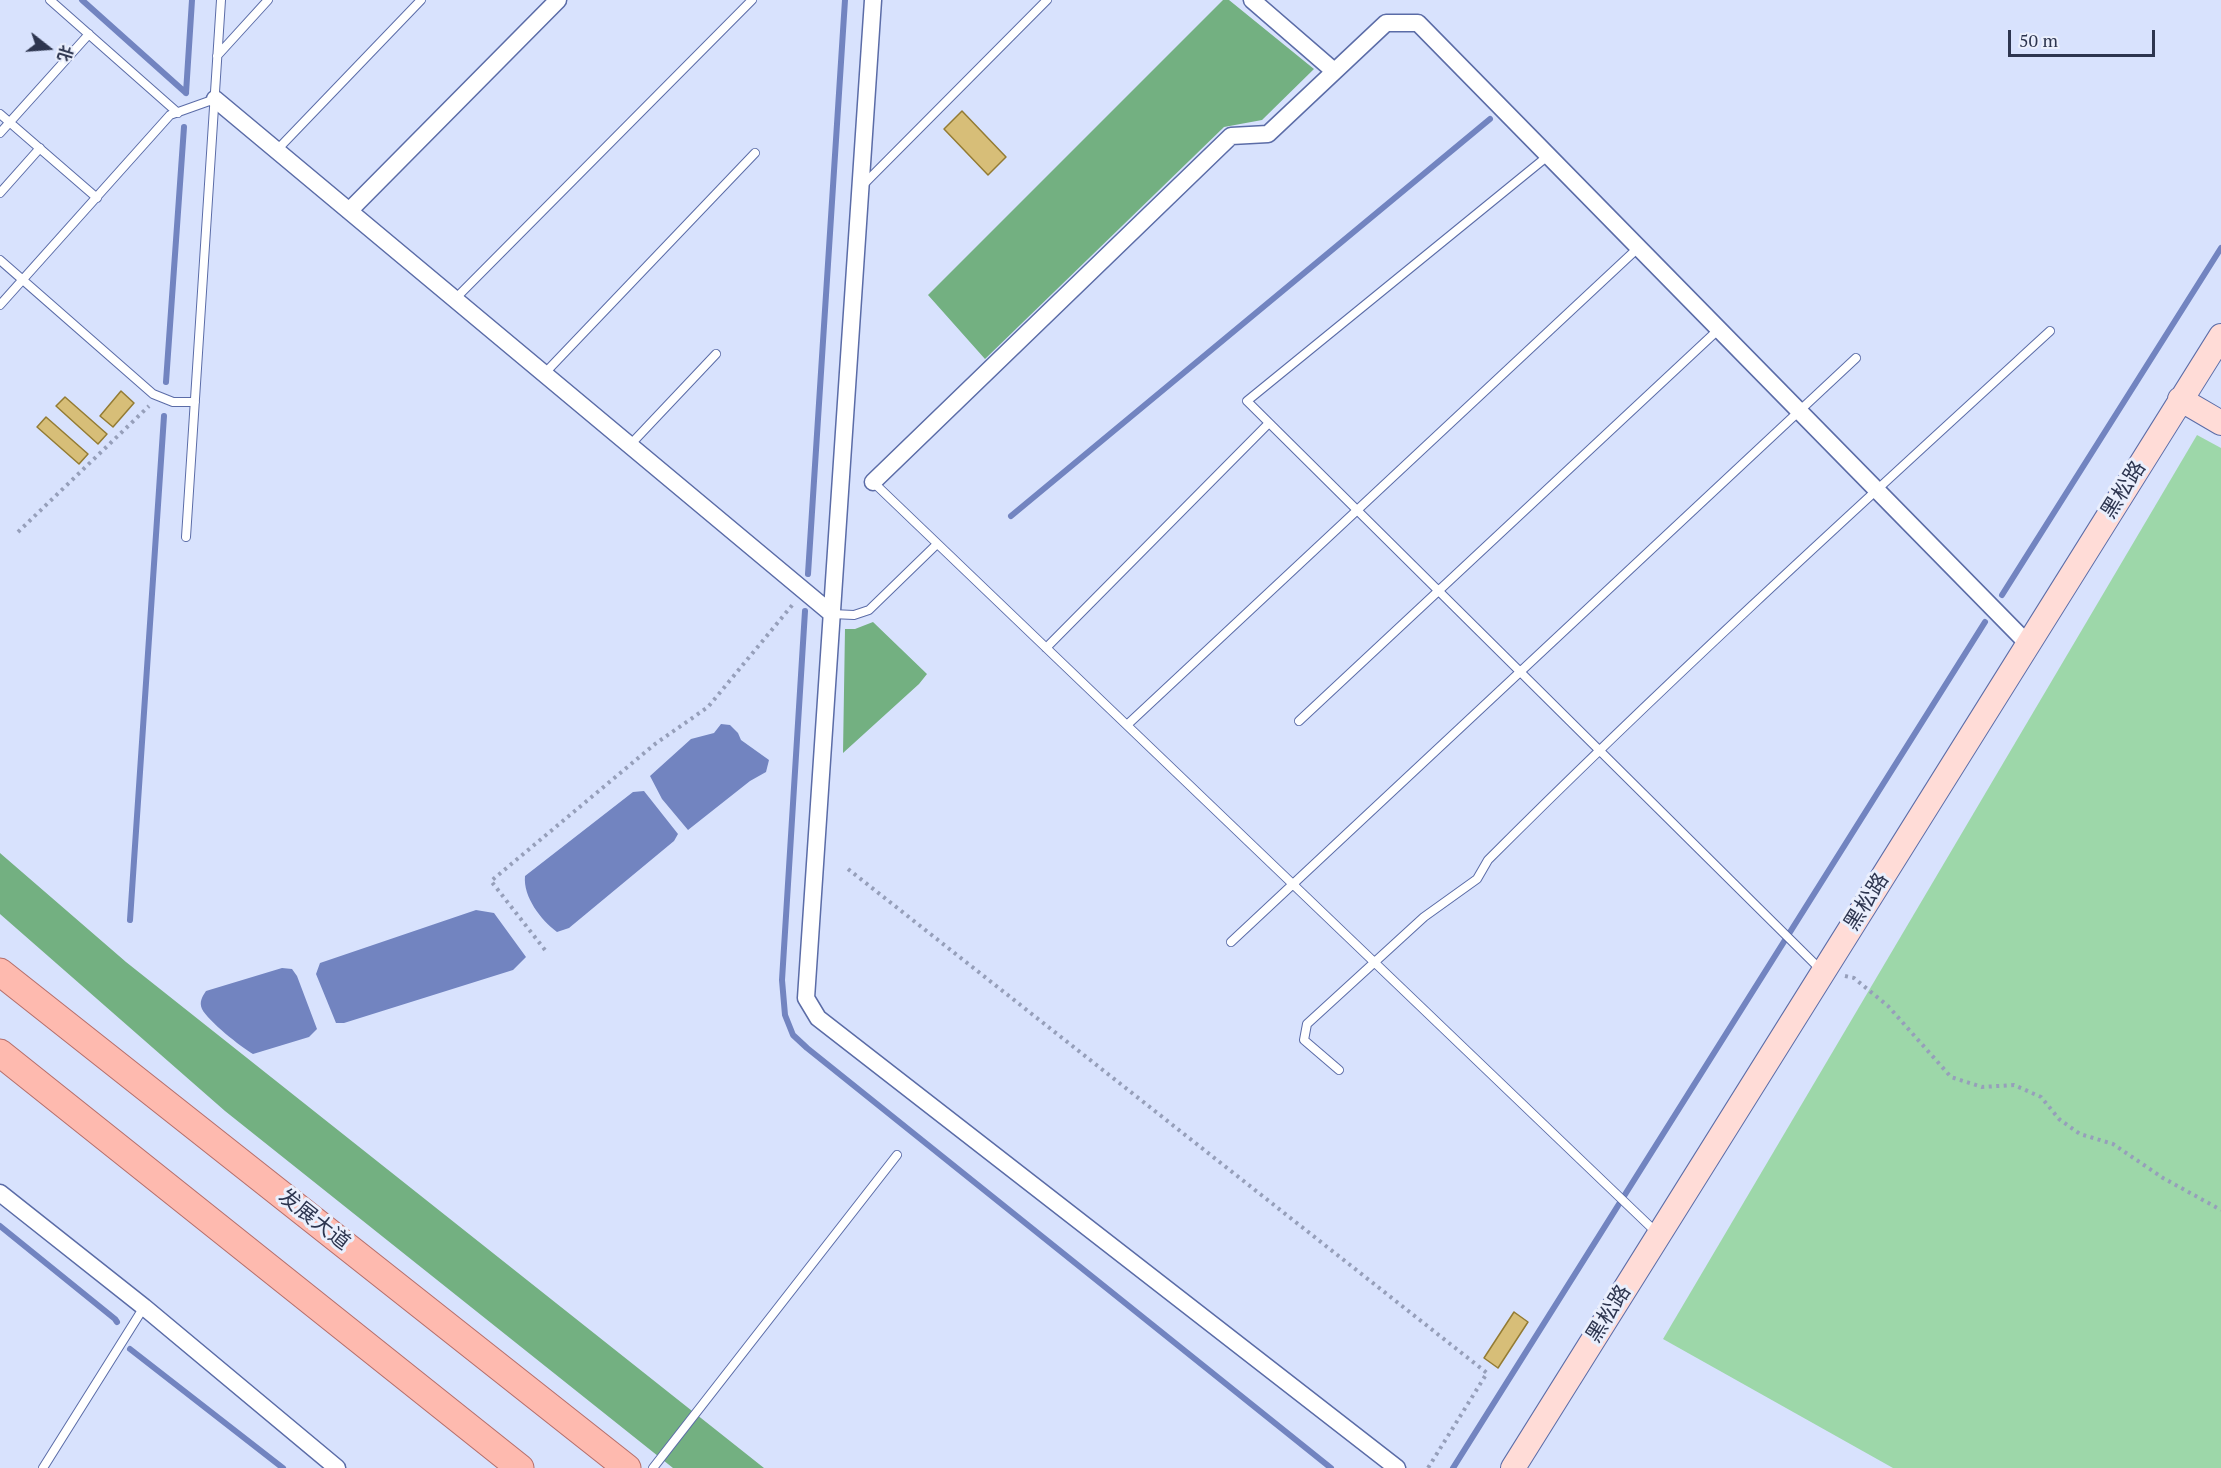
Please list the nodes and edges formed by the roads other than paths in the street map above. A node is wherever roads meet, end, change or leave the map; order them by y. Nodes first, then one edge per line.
1 (50, 0) edge
2 (221, 0) edge
3 (268, 0) edge
4 (421, 0) edge
5 (558, 0) edge
6 (752, 0) edge
7 (873, 0) edge
8 (1047, 0) edge
9 (1252, 0) edge
10 (88, 34) junction
11 (217, 56) junction
12 (1334, 71) junction
13 (215, 99) junction
14 (178, 112) junction
15 (0, 114) edge
16 (9, 122) junction
17 (0, 133) edge
18 (40, 148) junction
19 (276, 151) junction
20 (755, 153) dead end
21 (1549, 155) junction
22 (861, 187) junction
23 (0, 193) edge
24 (98, 198) junction
25 (349, 211) junction
26 (1639, 247) junction
27 (0, 260) edge
28 (23, 280) junction
29 (454, 299) junction
30 (0, 305) edge
31 (1719, 329) junction
32 (2050, 331) dead end
33 (2221, 336) edge
34 (716, 354) dead end
35 (1856, 358) dead end
36 (544, 374) junction
37 (2180, 399) junction
38 (195, 402) junction
39 (1799, 411) junction
40 (1269, 423) junction
41 (2221, 423) edge
42 (630, 445) junction
43 (873, 482) joint
44 (1876, 490) junction
45 (1357, 510) junction
46 (186, 537) dead end
47 (937, 544) junction
48 (1438, 591) junction
49 (832, 614) junction
50 (2029, 645) junction
51 (1046, 648) junction
52 (1520, 672) junction
53 (1299, 721) dead end
54 (1127, 725) junction
55 (1598, 750) junction
56 (1293, 884) junction
57 (1231, 942) dead end
58 (1374, 962) junction
59 (0, 972) edge
60 (1823, 973) junction
61 (0, 1053) edge
62 (1339, 1070) dead end
63 (897, 1155) dead end
64 (0, 1193) edge
65 (1659, 1235) junction
66 (144, 1307) junction
67 (43, 1468) edge
68 (337, 1468) edge
69 (520, 1468) edge
70 (627, 1468) edge
71 (653, 1468) edge
72 (1397, 1468) edge
73 (1513, 1468) edge

1 - 10 lane
2 - 11 lane
3 - 11 lane
4 - 19 lane
5 - 25 street
6 - 29 lane
7 - 22 street
8 - 22 lane
9 - 12 street
10 - 14 lane
10 - 16 lane
11 - 13 lane
12 - 21 street
12 - 43 street
13 - 14 lane
13 - 19 street
13 - 38 lane
14 - 24 lane
15 - 16 lane
16 - 17 lane
16 - 18 lane
18 - 23 lane
18 - 24 lane
19 - 25 street
20 - 36 lane
21 - 26 street
21 - 40 lane
22 - 49 street
24 - 28 lane
25 - 29 street
26 - 31 street
26 - 45 lane
27 - 28 lane
28 - 30 lane
28 - 38 lane
29 - 36 street
31 - 39 street
31 - 48 lane
32 - 44 lane
33 - 37 street, 黑松路
34 - 42 lane
35 - 39 lane
36 - 42 street
37 - 41 street
37 - 50 street, 黑松路
38 - 46 lane
39 - 44 street
39 - 52 lane
40 - 45 lane
40 - 51 lane
42 - 49 street
43 - 47 lane
44 - 50 street
44 - 55 lane
45 - 48 lane
45 - 54 lane
47 - 49 lane
47 - 51 lane
48 - 52 lane
48 - 53 lane
49 - 72 street
50 - 60 street, 黑松路
51 - 54 lane
52 - 55 lane
52 - 56 lane
54 - 56 lane
55 - 58 lane
55 - 60 lane
56 - 57 lane
56 - 58 lane
58 - 62 lane
58 - 65 lane
59 - 70 main road, 发展大道
60 - 65 street, 黑松路
61 - 69 main road
63 - 71 lane
64 - 66 street
65 - 73 street, 黑松路
66 - 67 lane
66 - 68 street

